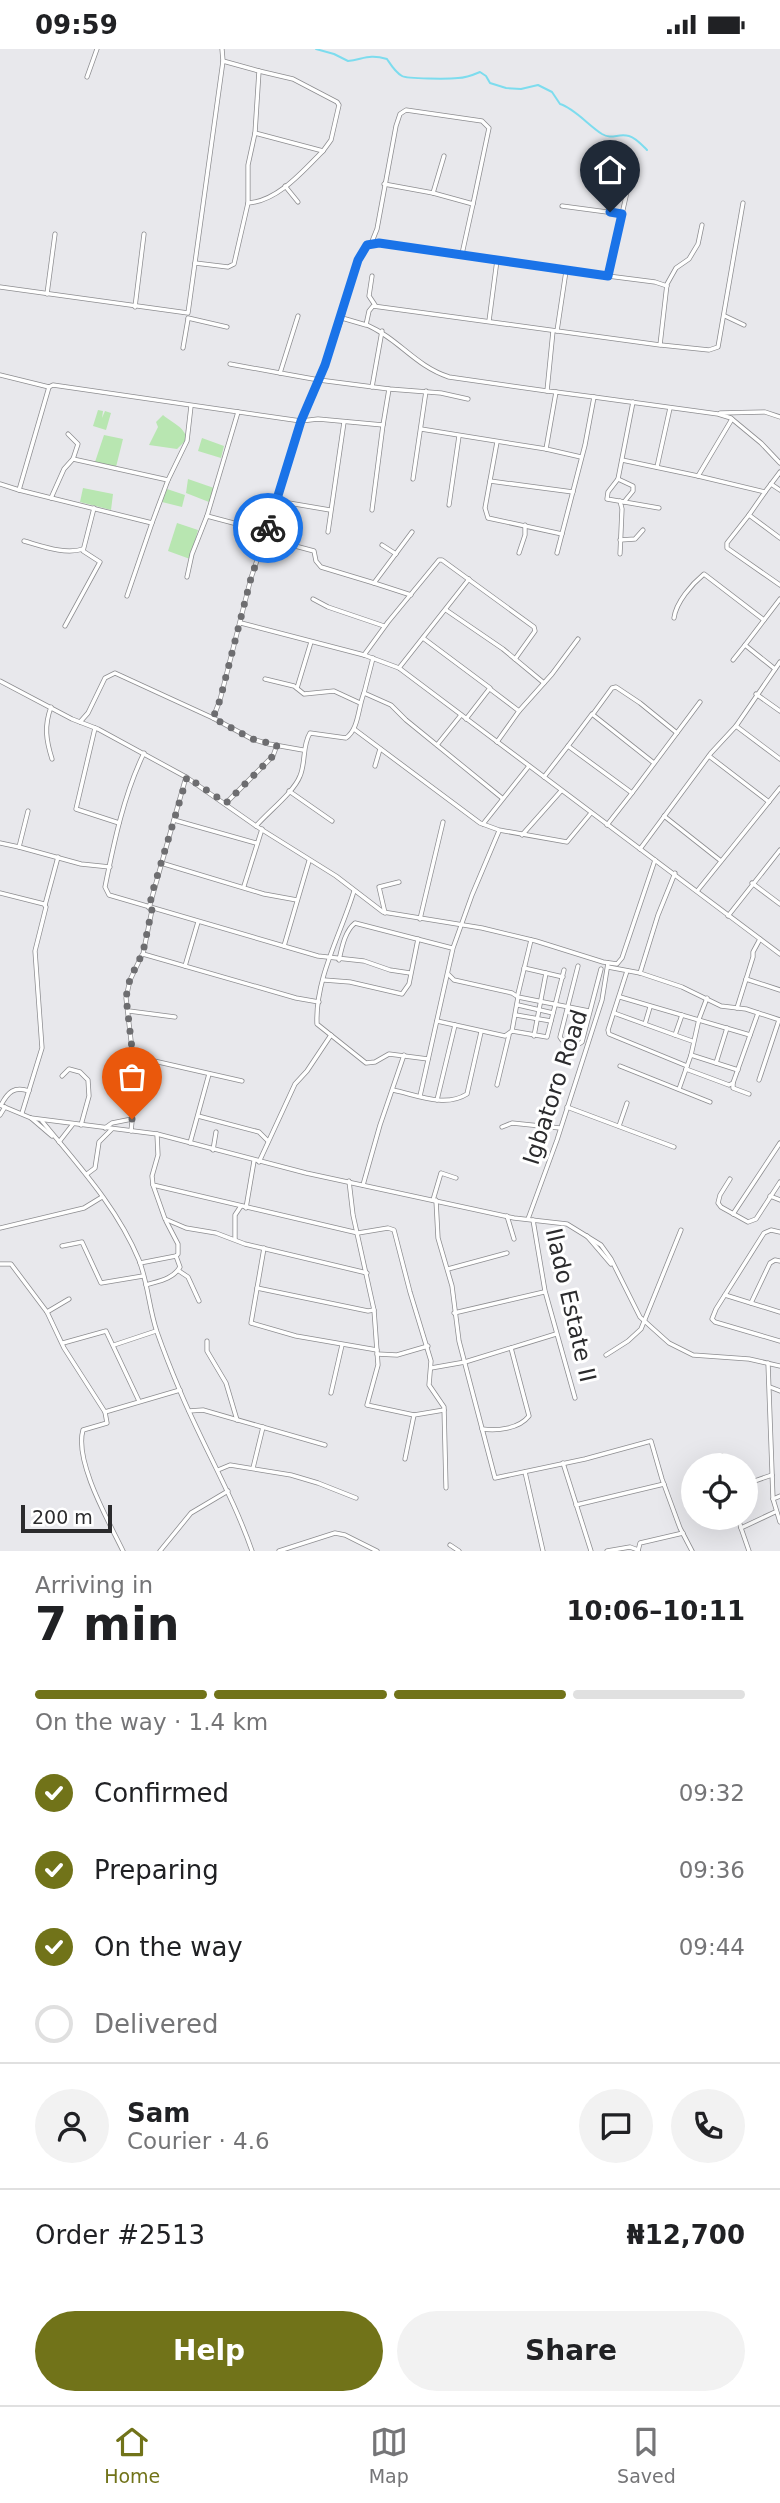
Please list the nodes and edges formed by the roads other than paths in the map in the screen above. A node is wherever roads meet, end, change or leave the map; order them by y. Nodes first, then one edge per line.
1 (97, 49) edge
2 (222, 49) edge
3 (223, 61) junction
4 (259, 71) junction
5 (87, 77) dead end
6 (255, 133) junction
7 (323, 151) junction
8 (444, 156) dead end
9 (629, 183) dead end
10 (384, 184) junction
11 (285, 186) junction
12 (433, 193) junction
13 (298, 202) dead end
14 (248, 203) junction
15 (743, 203) dead end
16 (473, 204) junction
17 (562, 206) dead end
18 (622, 214) junction
19 (702, 225) dead end
20 (55, 234) dead end
21 (144, 234) dead end
22 (371, 244) junction
23 (462, 254) junction
24 (496, 260) junction
25 (195, 263) junction
26 (566, 271) junction
27 (372, 276) dead end
28 (608, 276) junction
29 (667, 286) junction
30 (0, 287) edge
31 (47, 294) junction
32 (377, 306) junction
33 (135, 307) junction
34 (188, 316) junction
35 (298, 316) dead end
36 (725, 316) junction
37 (342, 318) junction
38 (489, 321) junction
39 (366, 325) junction
40 (744, 325) dead end
41 (227, 327) dead end
42 (382, 331) junction
43 (555, 331) junction
44 (660, 345) junction
45 (183, 348) dead end
46 (230, 364) dead end
47 (280, 373) junction
48 (0, 375) edge
49 (319, 380) junction
50 (48, 387) junction
51 (372, 387) junction
52 (389, 389) junction
53 (426, 391) junction
54 (547, 391) junction
55 (556, 392) junction
56 (594, 397) junction
57 (468, 399) dead end
58 (633, 402) junction
59 (191, 406) junction
60 (670, 407) junction
61 (239, 412) junction
62 (718, 414) junction
63 (780, 417) edge
64 (733, 419) junction
65 (301, 421) junction
66 (344, 422) junction
67 (383, 425) junction
68 (421, 429) junction
69 (68, 434) dead end
70 (459, 436) junction
71 (497, 442) junction
72 (546, 449) junction
73 (581, 457) junction
74 (73, 459) junction
75 (622, 460) junction
76 (780, 463) edge
77 (657, 467) junction
78 (780, 472) edge
79 (698, 476) junction
80 (413, 479) dead end
81 (618, 479) junction
82 (168, 480) junction
83 (490, 481) junction
84 (0, 484) edge
85 (771, 484) junction
86 (19, 490) junction
87 (780, 490) edge
88 (573, 492) junction
89 (765, 492) junction
90 (51, 498) junction
91 (277, 501) junction
92 (622, 502) junction
93 (449, 506) dead end
94 (659, 508) dead end
95 (94, 509) junction
96 (330, 510) junction
97 (372, 510) dead end
98 (751, 511) junction
99 (207, 516) junction
100 (152, 523) junction
101 (525, 525) junction
102 (643, 530) dead end
103 (328, 532) dead end
104 (412, 532) dead end
105 (562, 534) junction
106 (265, 538) junction
107 (780, 538) edge
108 (620, 540) junction
109 (24, 541) dead end
110 (382, 544) dead end
111 (83, 549) junction
112 (519, 553) dead end
113 (557, 553) dead end
114 (396, 554) junction
115 (620, 554) dead end
116 (187, 577) dead end
117 (469, 578) junction
118 (374, 583) junction
119 (780, 585) edge
120 (411, 595) junction
121 (127, 596) dead end
122 (313, 599) dead end
123 (780, 599) edge
124 (446, 610) junction
125 (674, 618) dead end
126 (764, 620) junction
127 (241, 623) junction
128 (384, 626) junction
129 (65, 627) dead end
130 (423, 638) junction
131 (578, 639) dead end
132 (311, 642) junction
133 (745, 645) junction
134 (363, 655) junction
135 (373, 658) junction
136 (515, 659) junction
137 (733, 660) dead end
138 (780, 662) edge
139 (399, 668) junction
140 (775, 669) junction
141 (265, 679) dead end
142 (0, 681) edge
143 (544, 683) junction
144 (297, 688) junction
145 (490, 688) junction
146 (364, 693) junction
147 (756, 694) junction
148 (700, 702) dead end
149 (360, 703) junction
150 (51, 707) junction
151 (519, 711) junction
152 (780, 711) edge
153 (592, 714) junction
154 (461, 715) junction
155 (213, 718) junction
156 (466, 719) junction
157 (80, 722) junction
158 (736, 726) junction
159 (95, 728) junction
160 (354, 729) junction
161 (677, 733) junction
162 (497, 742) junction
163 (277, 745) junction
164 (438, 745) junction
165 (568, 746) junction
166 (380, 749) junction
167 (304, 750) junction
168 (144, 753) junction
169 (709, 756) junction
170 (52, 759) dead end
171 (780, 759) edge
172 (654, 763) junction
173 (375, 766) dead end
174 (529, 766) junction
175 (187, 777) junction
176 (544, 777) junction
177 (780, 788) edge
178 (561, 790) junction
179 (289, 791) junction
180 (632, 793) junction
181 (502, 798) junction
182 (769, 802) junction
183 (226, 803) junction
184 (28, 811) dead end
185 (591, 813) junction
186 (664, 816) junction
187 (174, 820) junction
188 (332, 821) dead end
189 (443, 822) dead end
190 (119, 823) junction
191 (483, 824) junction
192 (607, 825) junction
193 (256, 826) junction
194 (262, 829) junction
195 (499, 830) junction
196 (522, 835) junction
197 (0, 843) edge
198 (256, 843) junction
199 (19, 847) junction
200 (640, 849) junction
201 (780, 850) edge
202 (58, 857) junction
203 (655, 860) junction
204 (721, 860) junction
205 (309, 861) junction
206 (161, 863) junction
207 (110, 867) junction
208 (675, 873) junction
209 (399, 882) dead end
210 (752, 883) junction
211 (244, 886) junction
212 (355, 891) junction
213 (698, 891) junction
214 (0, 893) edge
215 (297, 900) junction
216 (780, 904) edge
217 (45, 905) junction
218 (151, 909) junction
219 (385, 913) junction
220 (728, 916) junction
221 (420, 919) junction
222 (198, 922) junction
223 (461, 923) junction
224 (418, 939) junction
225 (760, 939) junction
226 (531, 940) junction
227 (284, 946) junction
228 (453, 948) junction
229 (143, 954) junction
230 (780, 954) edge
231 (330, 959) junction
232 (339, 960) junction
233 (608, 965) junction
234 (186, 966) junction
235 (578, 966) dead end
236 (524, 968) junction
237 (601, 969) dead end
238 (564, 970) dead end
239 (627, 971) junction
240 (546, 973) junction
241 (640, 973) junction
242 (411, 974) junction
243 (448, 974) junction
244 (563, 977) junction
245 (746, 979) junction
246 (324, 980) junction
247 (454, 980) junction
248 (445, 984) junction
249 (780, 990) edge
250 (518, 996) junction
251 (620, 997) junction
252 (707, 998) junction
253 (541, 1000) junction
254 (319, 1002) junction
255 (556, 1003) junction
256 (518, 1005) junction
257 (568, 1006) junction
258 (650, 1007) junction
259 (737, 1008) junction
260 (539, 1010) junction
261 (129, 1011) junction
262 (589, 1011) junction
263 (553, 1013) junction
264 (614, 1013) junction
265 (758, 1013) junction
266 (516, 1015) junction
267 (683, 1015) junction
268 (175, 1017) dead end
269 (537, 1018) junction
270 (699, 1019) junction
271 (780, 1020) edge
272 (437, 1021) junction
273 (551, 1021) junction
274 (645, 1024) junction
275 (455, 1025) junction
276 (727, 1027) junction
277 (481, 1031) junction
278 (510, 1033) junction
279 (331, 1035) junction
280 (675, 1035) junction
281 (750, 1035) junction
282 (534, 1036) junction
283 (693, 1041) junction
284 (404, 1055) junction
285 (691, 1055) junction
286 (132, 1056) junction
287 (428, 1059) junction
288 (716, 1062) junction
289 (620, 1066) dead end
290 (686, 1067) junction
291 (738, 1070) junction
292 (209, 1074) junction
293 (62, 1076) dead end
294 (759, 1080) dead end
295 (242, 1081) dead end
296 (733, 1083) junction
297 (497, 1085) dead end
298 (679, 1089) junction
299 (393, 1090) junction
300 (29, 1091) junction
301 (749, 1094) dead end
302 (420, 1096) junction
303 (437, 1100) junction
304 (710, 1102) dead end
305 (627, 1103) dead end
306 (2, 1106) edge
307 (568, 1107) junction
308 (22, 1114) junction
309 (0, 1115) edge
310 (198, 1116) junction
311 (31, 1118) junction
312 (132, 1119) junction
313 (41, 1120) junction
314 (73, 1124) junction
315 (81, 1125) junction
316 (619, 1126) junction
317 (502, 1127) dead end
318 (105, 1128) junction
319 (561, 1128) junction
320 (112, 1129) junction
321 (131, 1131) junction
322 (216, 1132) dead end
323 (157, 1134) junction
324 (54, 1137) junction
325 (268, 1141) junction
326 (59, 1142) junction
327 (190, 1143) junction
328 (780, 1143) edge
329 (674, 1147) dead end
330 (214, 1150) junction
331 (256, 1162) junction
332 (88, 1174) junction
333 (456, 1178) dead end
334 (730, 1179) dead end
335 (349, 1181) junction
336 (780, 1182) edge
337 (153, 1185) junction
338 (363, 1185) junction
339 (102, 1196) junction
340 (770, 1196) junction
341 (434, 1200) junction
342 (780, 1200) edge
343 (244, 1207) junction
344 (733, 1214) junction
345 (507, 1216) junction
346 (166, 1219) junction
347 (530, 1220) junction
348 (176, 1224) junction
349 (0, 1228) edge
350 (681, 1230) dead end
351 (780, 1232) edge
352 (358, 1233) junction
353 (173, 1237) junction
354 (234, 1239) junction
355 (514, 1239) dead end
356 (62, 1246) dead end
357 (264, 1248) junction
358 (507, 1253) dead end
359 (176, 1257) junction
360 (780, 1261) edge
361 (140, 1263) junction
362 (0, 1264) edge
363 (448, 1269) junction
364 (178, 1271) junction
365 (367, 1273) junction
366 (143, 1276) junction
367 (146, 1285) junction
368 (257, 1288) junction
369 (545, 1291) junction
370 (725, 1295) junction
371 (69, 1299) dead end
372 (199, 1301) dead end
373 (751, 1303) junction
374 (374, 1310) junction
375 (47, 1312) junction
376 (780, 1312) edge
377 (454, 1313) junction
378 (645, 1322) junction
379 (156, 1331) junction
380 (556, 1334) junction
381 (206, 1341) dead end
382 (780, 1341) edge
383 (64, 1343) junction
384 (114, 1345) junction
385 (342, 1345) junction
386 (428, 1346) junction
387 (511, 1347) junction
388 (377, 1352) junction
389 (606, 1355) dead end
390 (465, 1362) junction
391 (768, 1363) junction
392 (780, 1366) edge
393 (431, 1368) junction
394 (770, 1387) junction
395 (180, 1390) junction
396 (780, 1391) edge
397 (331, 1394) dead end
398 (575, 1398) dead end
399 (139, 1401) junction
400 (444, 1410) junction
401 (189, 1411) junction
402 (105, 1412) junction
403 (414, 1415) junction
404 (237, 1420) junction
405 (263, 1427) junction
406 (482, 1429) junction
407 (494, 1430) junction
408 (485, 1439) junction
409 (325, 1445) dead end
410 (405, 1459) dead end
411 (563, 1463) junction
412 (253, 1468) junction
413 (218, 1470) junction
414 (525, 1472) junction
415 (772, 1475) junction
416 (758, 1480) edge
417 (664, 1484) junction
418 (446, 1488) dead end
419 (228, 1491) junction
420 (780, 1496) edge
421 (356, 1498) dead end
422 (773, 1499) junction
423 (576, 1505) junction
424 (775, 1511) junction
425 (758, 1520) edge
426 (780, 1522) edge
427 (742, 1530) edge
428 (683, 1533) junction
429 (450, 1545) dead end
430 (123, 1551) edge
431 (160, 1551) edge
432 (252, 1551) edge
433 (279, 1551) edge
434 (377, 1551) edge
435 (459, 1551) edge
436 (543, 1551) edge
437 (591, 1551) edge
438 (607, 1551) edge
439 (638, 1551) edge
440 (692, 1551) edge
441 (749, 1551) edge

1 - 5 street
2 - 3 street
3 - 4 street
3 - 25 street
4 - 6 street
4 - 7 street
6 - 7 street
6 - 14 street
7 - 11 street
8 - 12 street
9 - 18 street
10 - 12 street
10 - 16 street
10 - 22 street
11 - 13 street
11 - 14 street
12 - 16 street
14 - 25 street
15 - 36 street
16 - 23 street
17 - 18 street
18 - 28 street
19 - 29 street
20 - 31 street
21 - 33 street
22 - 23 street
22 - 37 street
23 - 24 street
24 - 26 street
24 - 38 street
25 - 34 street
26 - 28 street
26 - 43 street
27 - 32 street
28 - 29 street
29 - 44 street
30 - 31 street
31 - 33 street
32 - 38 street
32 - 39 street
33 - 34 street
34 - 41 street
34 - 45 street
35 - 47 street
36 - 40 street
36 - 44 street
37 - 39 street
37 - 49 street
38 - 43 street
39 - 42 street
42 - 51 street
42 - 54 street
43 - 44 street
43 - 54 street
46 - 47 street
47 - 49 street
48 - 50 street
49 - 51 street
49 - 65 street
50 - 59 street
50 - 86 street
51 - 52 street
52 - 53 street
52 - 67 street
53 - 57 street
53 - 68 street
54 - 55 street
55 - 56 street
55 - 72 street
56 - 58 street
56 - 73 street
58 - 60 street
58 - 75 street
59 - 61 street
59 - 82 street
60 - 62 street
60 - 77 street
61 - 65 street
61 - 99 street
62 - 63 street
62 - 64 street
64 - 76 street
64 - 79 street
65 - 66 street
65 - 91 street
66 - 67 street
66 - 96 street
67 - 97 street
68 - 70 street
68 - 80 street
69 - 74 street
70 - 71 street
70 - 93 street
71 - 72 street
71 - 83 street
72 - 73 street
73 - 88 street
74 - 82 street
74 - 90 street
75 - 77 street
75 - 81 street
77 - 79 street
78 - 85 street
79 - 89 street
81 - 92 street
81 - 92 street
82 - 100 street
83 - 88 street
83 - 101 street
84 - 86 street
85 - 87 street
85 - 89 street
86 - 90 street
88 - 105 street
89 - 98 street
90 - 95 street
91 - 96 street
91 - 106 street
92 - 94 street
92 - 108 street
95 - 100 street
95 - 111 street
96 - 103 street
98 - 107 street
98 - 119 street
99 - 106 street
99 - 116 street
100 - 121 street
101 - 105 street
101 - 112 street
102 - 108 street
104 - 114 street
105 - 113 street
106 - 118 street
106 - 127 street
108 - 115 street
109 - 111 street
110 - 114 street
111 - 129 street
114 - 118 street
117 - 120 street
117 - 124 street
117 - 136 street
118 - 120 street
120 - 128 street
122 - 128 street
123 - 126 street
124 - 130 street
124 - 136 street
125 - 126 street
126 - 133 street
127 - 132 street
127 - 155 street
128 - 134 street
130 - 139 street
130 - 145 street
131 - 143 street
132 - 134 street
132 - 144 street
133 - 137 street
133 - 140 street
134 - 135 street
135 - 139 street
135 - 146 street
136 - 143 street
138 - 140 street
139 - 154 street
140 - 147 street
141 - 144 street
142 - 150 street
143 - 151 street
144 - 149 street
145 - 151 street
145 - 156 street
146 - 149 street
146 - 164 street
147 - 152 street
147 - 158 street
148 - 161 street
149 - 160 street
150 - 157 street
150 - 170 street
151 - 162 street
153 - 161 street
153 - 165 street
153 - 172 street
154 - 156 street
154 - 164 street
155 - 157 street
155 - 163 street
156 - 162 street
157 - 159 street
158 - 169 street
158 - 171 street
159 - 168 street
159 - 190 street
160 - 166 street
160 - 167 street
161 - 172 street
162 - 174 street
163 - 167 street
163 - 183 street
164 - 181 street
165 - 176 street
165 - 180 street
166 - 173 street
166 - 191 street
167 - 179 street
168 - 175 street
168 - 190 street
169 - 182 street
169 - 186 street
172 - 180 street
174 - 176 street
174 - 181 street
175 - 183 street
175 - 187 street
176 - 178 street
177 - 182 street
178 - 185 street
178 - 196 street
179 - 188 street
179 - 193 street
180 - 192 street
181 - 191 street
182 - 204 street
183 - 193 street
184 - 199 street
185 - 192 street
185 - 196 street
186 - 200 street
186 - 204 street
187 - 198 street
187 - 206 street
189 - 221 street
190 - 207 street
191 - 195 street
192 - 200 street
193 - 194 street
194 - 198 street
194 - 205 street
195 - 196 street
195 - 223 street
197 - 199 street
198 - 211 street
199 - 202 street
200 - 203 street
201 - 210 street
202 - 207 street
202 - 217 street
203 - 208 street
203 - 233 street
204 - 213 street
205 - 212 street
205 - 215 street
206 - 211 street
206 - 218 street
207 - 218 street
208 - 213 street
208 - 241 street
209 - 219 street
210 - 216 street
210 - 220 street
211 - 215 street
212 - 219 street
212 - 231 street
213 - 220 street
214 - 217 street
215 - 227 street
217 - 300 street
218 - 222 street
218 - 229 street
219 - 221 street
220 - 225 street
221 - 223 street
222 - 227 street
222 - 234 street
223 - 226 street
223 - 228 street
224 - 228 street
224 - 232 street
224 - 242 street
225 - 230 street
225 - 245 street
226 - 233 street
226 - 236 street
227 - 231 street
228 - 243 street
229 - 234 street
229 - 261 street
231 - 232 street
231 - 246 street
232 - 242 street
233 - 239 street
233 - 307 street, Igbatoro Road
234 - 254 street
235 - 257 street
236 - 240 street
236 - 250 street
237 - 262 street
238 - 244 street
239 - 241 street
239 - 251 street
240 - 244 street
240 - 253 street
241 - 252 street
242 - 246 street
243 - 247 street
243 - 248 street
244 - 255 street
245 - 249 street
245 - 259 street
246 - 254 street
247 - 248 street
247 - 250 street
248 - 272 street
250 - 253 street
250 - 256 street
251 - 258 street
251 - 264 street
252 - 259 street
252 - 270 street
253 - 255 street
253 - 260 street
254 - 279 street
255 - 257 street
255 - 263 street
256 - 260 street
256 - 266 street
257 - 262 street
257 - 262 street
258 - 267 street
258 - 274 street
259 - 265 street
260 - 263 street
260 - 269 street
261 - 268 street
261 - 286 street
263 - 273 street
264 - 274 street
264 - 290 street
265 - 271 street
265 - 281 street
266 - 269 street
266 - 278 street
267 - 270 street
267 - 280 street
269 - 273 street
269 - 282 street
270 - 276 street
270 - 283 street
271 - 294 street
272 - 275 street
272 - 287 street
273 - 282 street
274 - 280 street
275 - 277 street
275 - 303 street
276 - 281 street
276 - 288 street
277 - 278 street
277 - 303 street
278 - 282 street
278 - 297 street
279 - 284 street
279 - 325 street
280 - 283 street
281 - 291 street
283 - 285 street
284 - 287 street
284 - 299 street
285 - 288 street
285 - 290 street
286 - 292 street
286 - 312 street
287 - 302 street
288 - 291 street
289 - 298 street
290 - 296 street
290 - 298 street
291 - 296 street
292 - 295 street
292 - 310 street
293 - 315 street
296 - 301 street
298 - 304 street
299 - 302 street
299 - 338 street
300 - 306 street
300 - 308 street
302 - 303 street
305 - 316 street
306 - 308 street
306 - 309 street
307 - 316 street
307 - 319 street, Igbatoro Road
308 - 311 street
310 - 325 street
310 - 327 street
311 - 313 street
311 - 324 street
312 - 318 street
312 - 321 street
313 - 314 street
313 - 324 street
314 - 315 street
314 - 326 street
315 - 318 street
316 - 329 street
317 - 319 street
318 - 320 street
319 - 347 street, Igbatoro Road
320 - 321 street
320 - 332 street
321 - 323 street
322 - 330 street
323 - 327 street
323 - 337 street
324 - 326 street
325 - 331 street
326 - 332 street
327 - 330 street
328 - 344 street
330 - 331 street
331 - 335 street
331 - 343 street
332 - 339 street
333 - 341 street
334 - 344 street
335 - 338 street
335 - 352 street
336 - 340 street
337 - 343 street
337 - 346 street
338 - 341 street
339 - 349 street
339 - 361 street
340 - 342 street
340 - 344 street
341 - 345 street
341 - 363 street
343 - 352 street
343 - 354 street
345 - 347 street
345 - 355 street
346 - 348 street
346 - 353 street
347 - 369 street, Ilado Estate II
347 - 378 street
348 - 353 street
348 - 354 street
350 - 378 street
351 - 370 street
352 - 365 street
352 - 386 street
353 - 359 street
354 - 357 street
356 - 366 street
357 - 365 street
357 - 368 street
358 - 363 street
359 - 361 street
359 - 364 street
360 - 373 street
361 - 366 street
362 - 375 street
363 - 377 street
364 - 367 street
364 - 372 street
365 - 374 street
366 - 367 street
367 - 379 street
368 - 374 street
368 - 385 street
369 - 377 street
369 - 380 street, Ilado Estate II
370 - 373 street
370 - 382 street
371 - 375 street
373 - 376 street
374 - 388 street
375 - 383 street
377 - 390 street
378 - 389 street
378 - 391 street
379 - 384 street
379 - 395 street
380 - 387 street
380 - 398 street, Ilado Estate II
381 - 404 street
383 - 384 street
383 - 402 street
384 - 399 street
385 - 388 street
385 - 397 street
386 - 388 street
386 - 393 street
387 - 390 street
387 - 407 street
388 - 403 street
390 - 393 street
390 - 406 street
391 - 392 street
391 - 394 street
393 - 400 street
394 - 396 street
394 - 415 street
395 - 399 street
395 - 401 street
399 - 402 street
400 - 403 street
400 - 418 street
401 - 404 street
401 - 413 street
402 - 430 street
403 - 410 street
404 - 405 street
405 - 409 street
405 - 412 street
406 - 407 street
406 - 408 street
407 - 408 street
408 - 414 street
411 - 414 street
411 - 417 street
411 - 423 street
412 - 413 street
412 - 421 street
413 - 419 street
414 - 436 street
415 - 416 street
415 - 422 street
417 - 423 street
417 - 428 street
419 - 431 street
419 - 432 street
420 - 422 street
422 - 424 street
423 - 437 street
424 - 425 street
424 - 426 street
427 - 441 street
428 - 439 street
428 - 440 street
429 - 435 street
433 - 434 street
438 - 439 street

